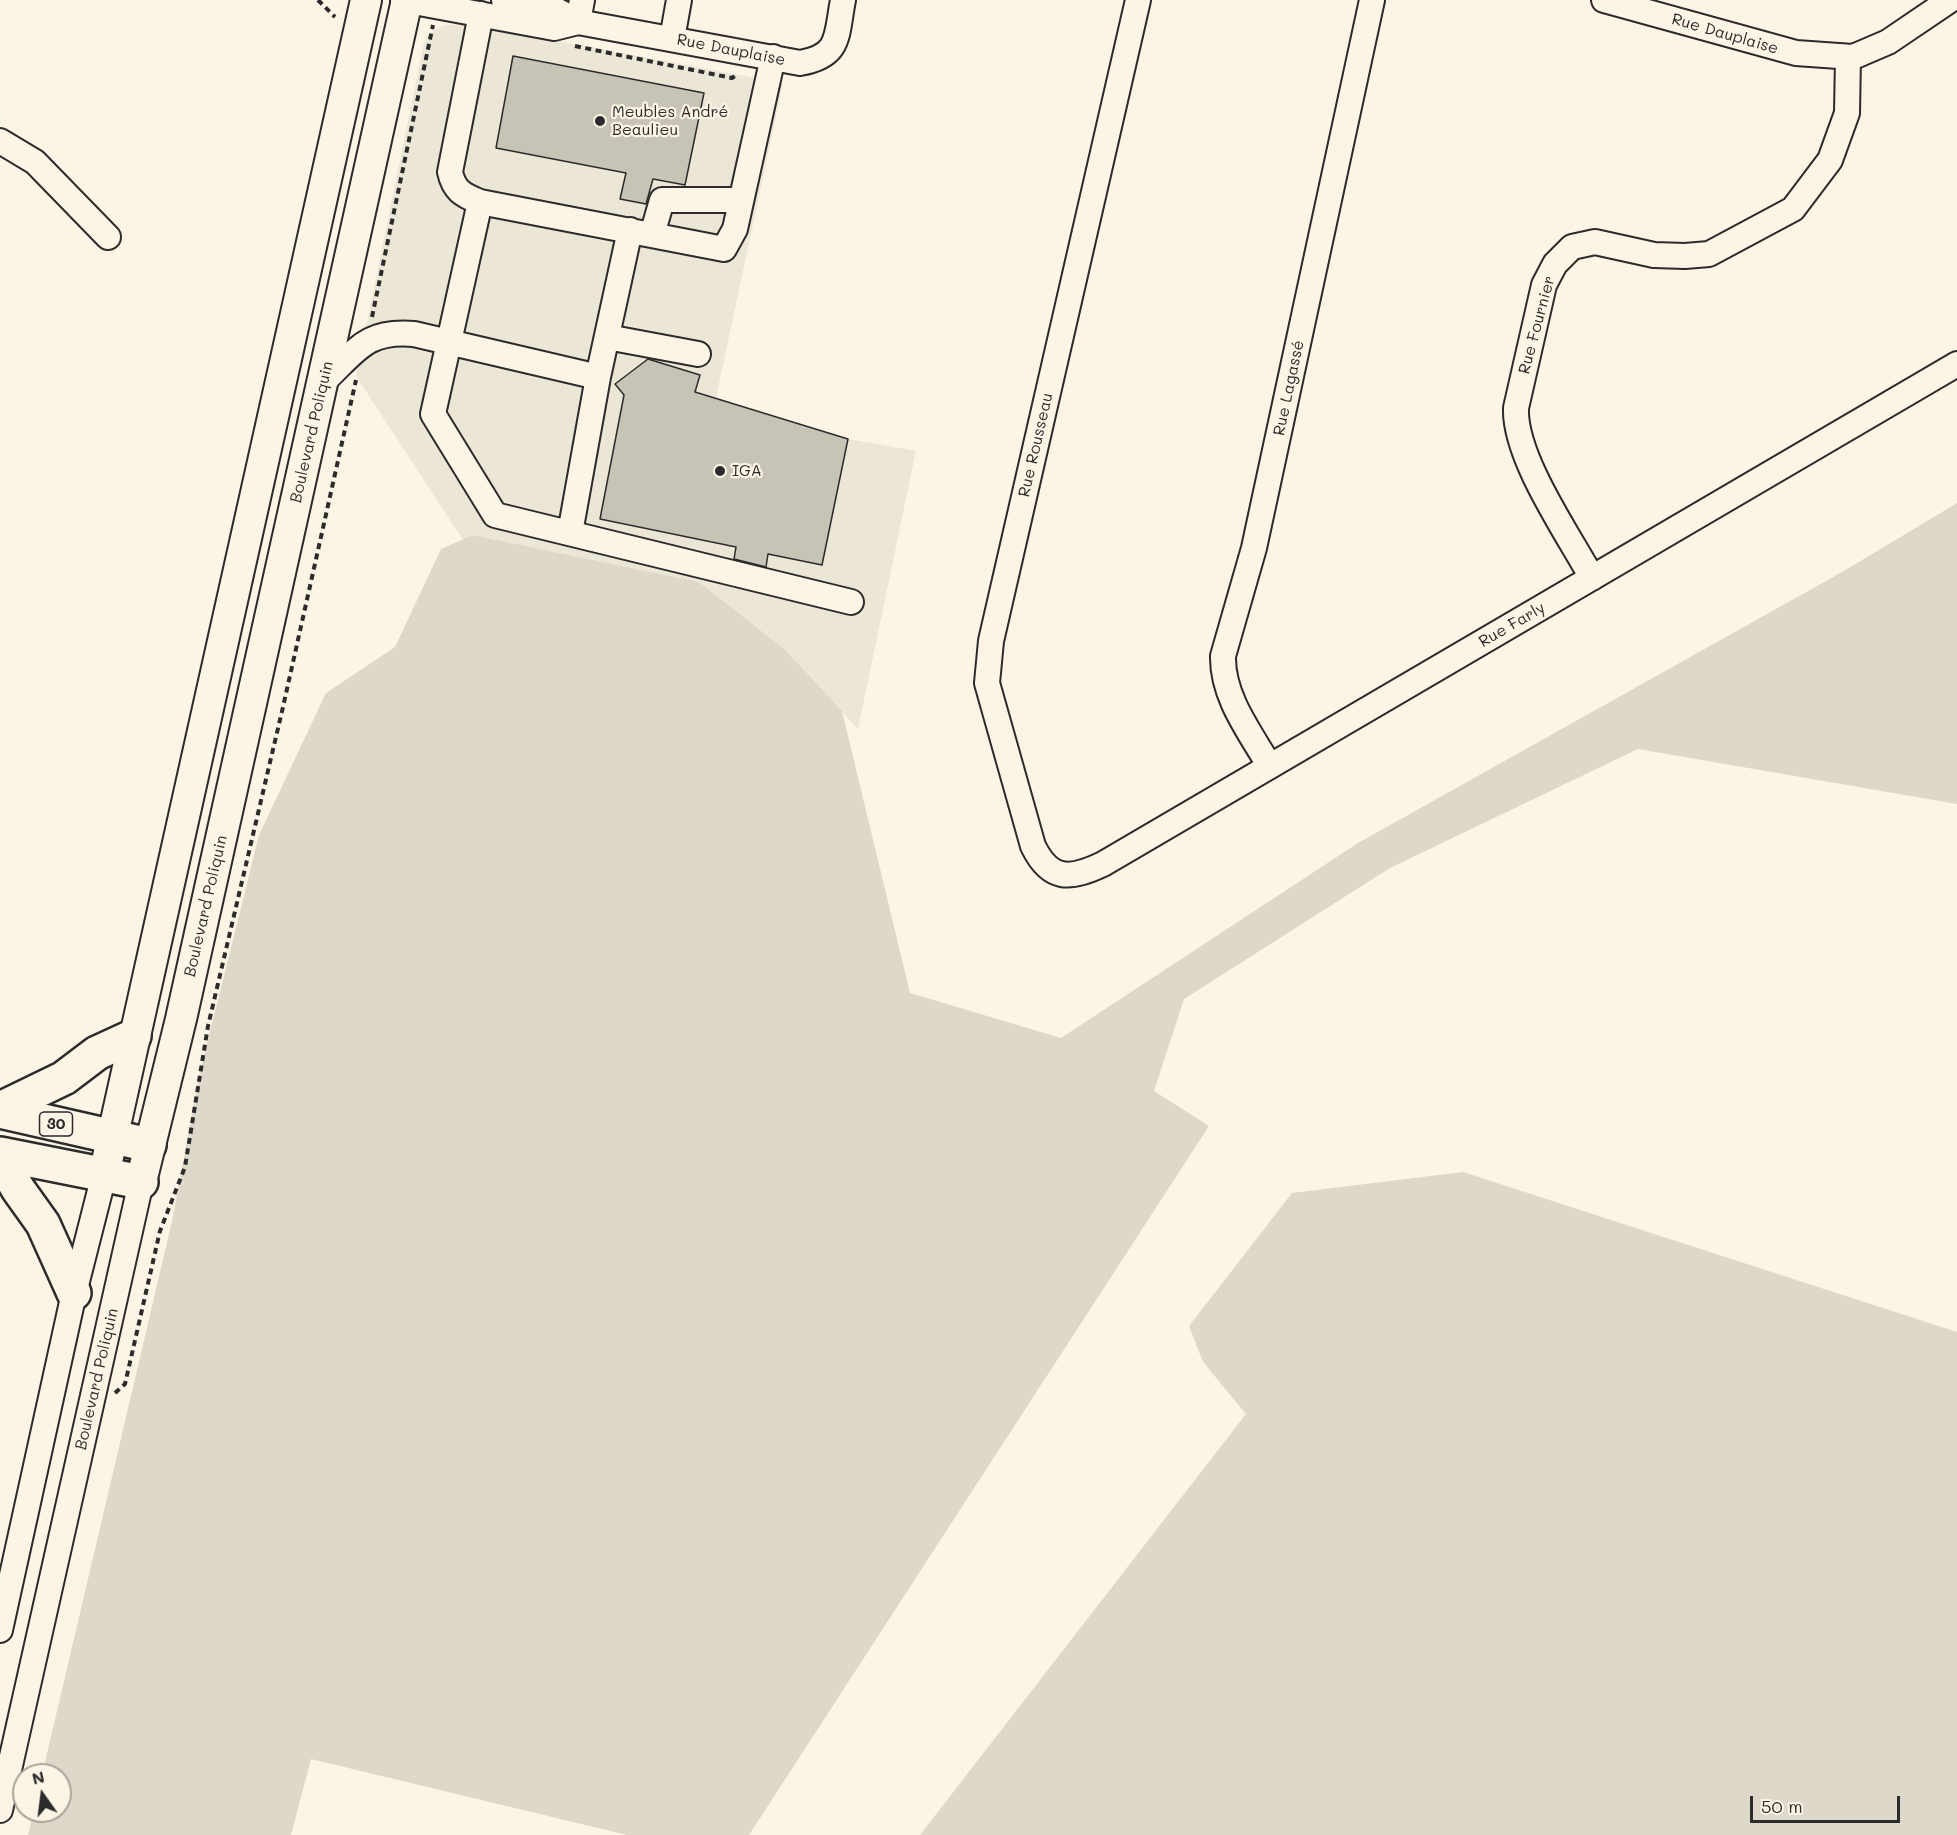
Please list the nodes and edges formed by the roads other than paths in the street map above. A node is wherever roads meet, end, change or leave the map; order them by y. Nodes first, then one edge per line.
1 (366, 0) edge
2 (405, 0) edge
3 (504, 0) edge
4 (679, 0) edge
5 (843, 0) edge
6 (1138, 0) edge
7 (1372, 0) edge
8 (1604, 0) edge
9 (1950, 0) edge
10 (468, 8) edge
11 (580, 11) edge
12 (672, 39) junction
13 (773, 57) junction
14 (1848, 57) junction
15 (0, 141) edge
16 (741, 200) junction
17 (480, 202) junction
18 (641, 232) junction
19 (108, 237) dead end
20 (607, 337) junction
21 (449, 343) junction
22 (698, 354) dead end
23 (1957, 364) edge
24 (598, 377) junction
25 (324, 381) junction
26 (570, 533) junction
27 (1592, 578) junction
28 (851, 602) dead end
29 (1269, 765) junction
30 (1062, 876) joint
31 (134, 1036) junction
32 (0, 1110) edge
33 (112, 1137) junction
34 (149, 1144) junction
35 (0, 1156) edge
36 (104, 1175) junction
37 (141, 1182) junction
38 (74, 1293) junction
39 (0, 1630) edge
40 (8, 1735) edge
41 (0, 1810) edge

1 - 31 main road
2 - 10 street, Rue Dauplaise
2 - 25 main road, Boulevard Poliquin
3 - 11 street, Rue Dauplaise
4 - 12 street
5 - 13 street, Rue Dauplaise
6 - 30 street, Rue Rousseau
7 - 29 street, Rue Lagassé
8 - 14 street, Rue Dauplaise
9 - 14 street
10 - 11 street, Rue Dauplaise
10 - 17 street
11 - 12 street, Rue Dauplaise
12 - 13 street, Rue Dauplaise
13 - 16 street
14 - 27 street, Rue Fournier
15 - 19 street
16 - 18 street
16 - 18 street
17 - 18 street
17 - 21 street
18 - 20 street
20 - 22 street
20 - 24 street
21 - 24 street
21 - 25 street
21 - 26 street
23 - 27 street, Rue Farly
24 - 26 street
25 - 34 main road, Boulevard Poliquin
26 - 28 street
27 - 29 street, Rue Farly
29 - 30 street, Rue Farly
31 - 32 highway
31 - 33 main road
32 - 33 highway, 30
33 - 34 highway, 30
33 - 36 main road
34 - 37 main road, Boulevard Poliquin
35 - 36 highway
35 - 38 highway
36 - 37 highway
36 - 38 street
37 - 40 street, Boulevard Poliquin
38 - 39 street
40 - 41 street, Boulevard Poliquin

